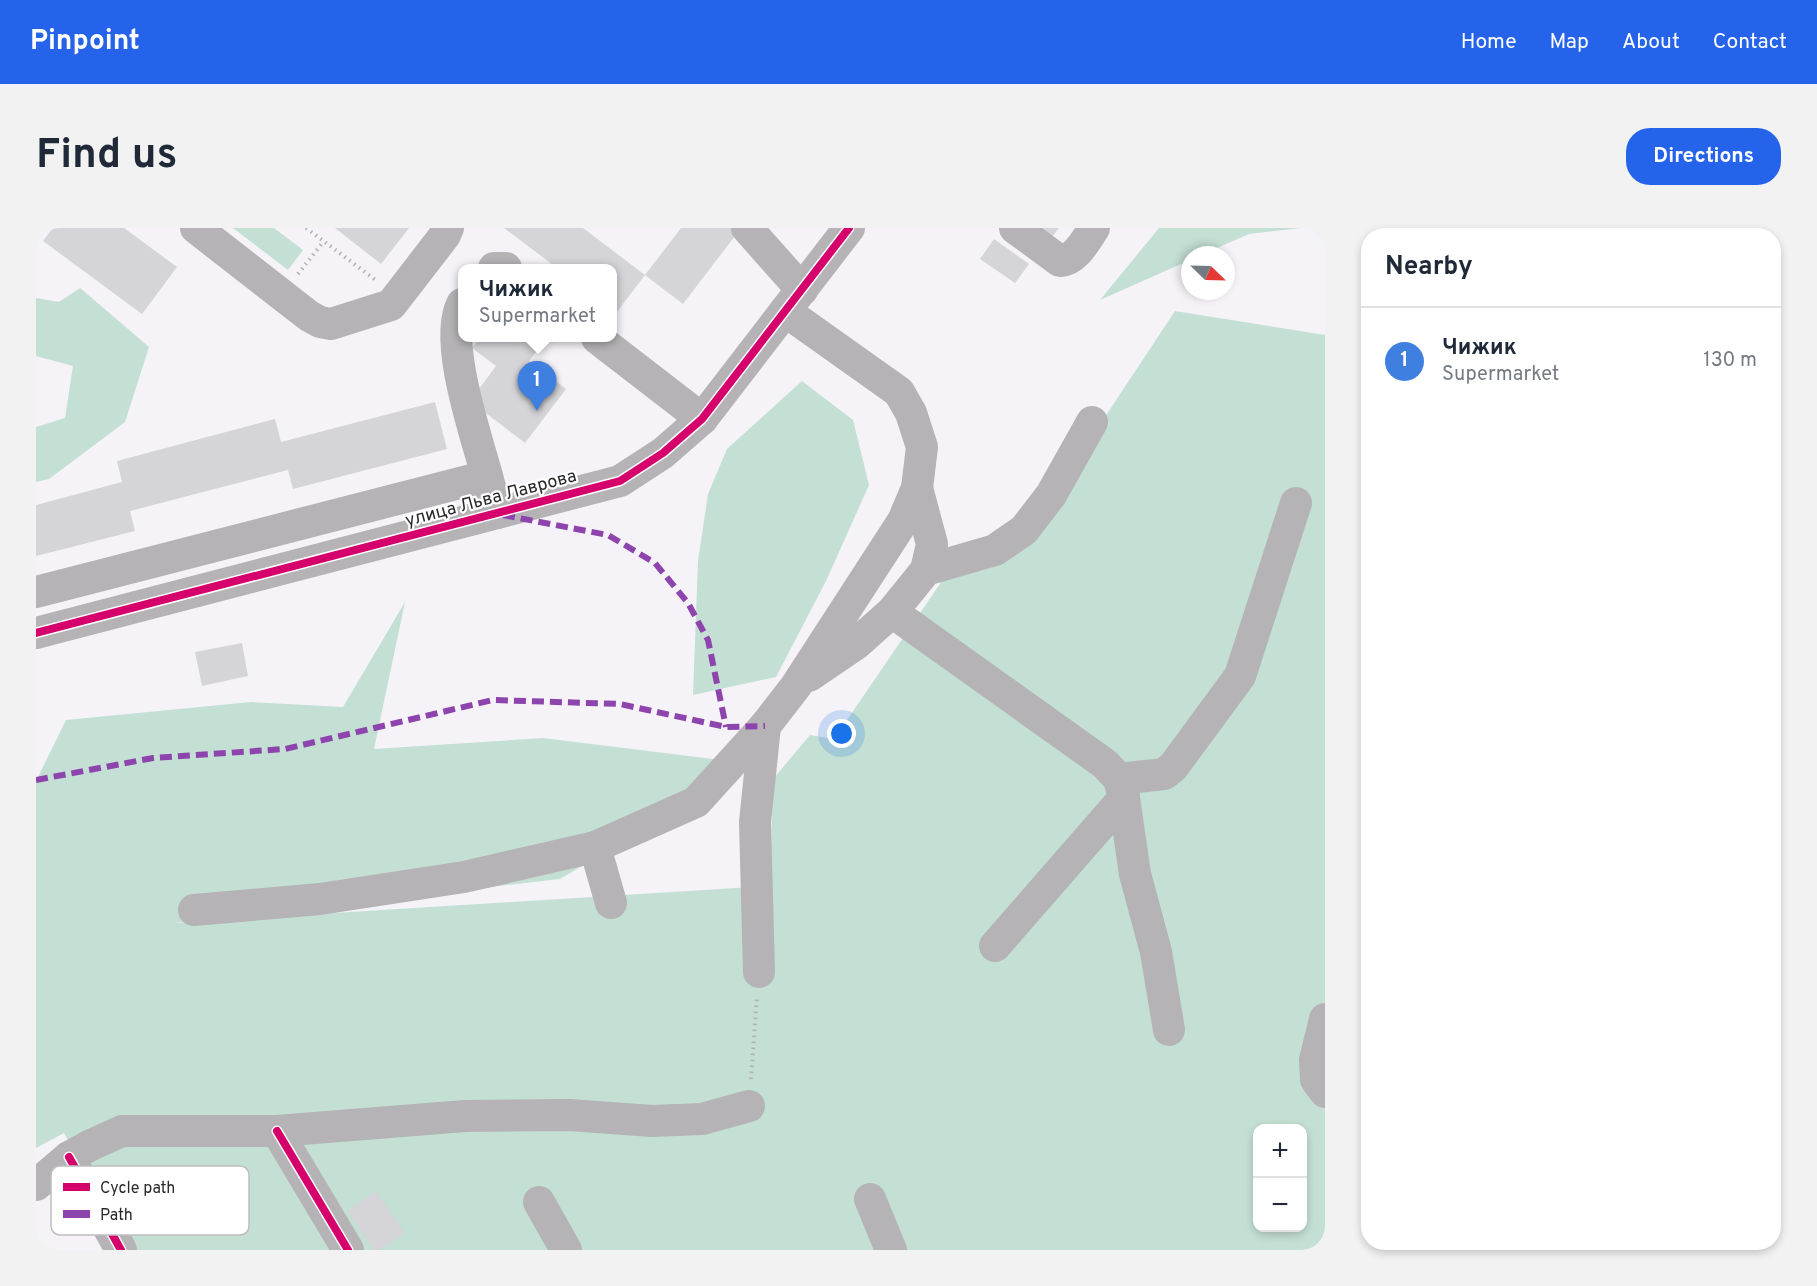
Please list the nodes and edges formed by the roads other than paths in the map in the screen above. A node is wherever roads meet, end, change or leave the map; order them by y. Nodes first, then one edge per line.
1 (196, 228) edge
2 (448, 228) edge
3 (747, 228) edge
4 (849, 228) edge
5 (1015, 228) edge
6 (1094, 228) edge
7 (793, 300) junction
8 (458, 312) edge
9 (602, 342) edge
10 (702, 419) junction
11 (1092, 422) dead end
12 (487, 476) junction
13 (917, 488) junction
14 (1296, 503) dead end
15 (497, 513) junction
16 (926, 570) junction
17 (36, 592) edge
18 (892, 612) junction
19 (36, 633) edge
20 (796, 686) junction
21 (765, 726) junction
22 (1121, 789) junction
23 (595, 848) junction
24 (611, 903) dead end
25 (195, 910) dead end
26 (995, 946) dead end
27 (759, 972) road end
28 (1325, 1019) edge
29 (1169, 1030) dead end
30 (1325, 1092) edge
31 (749, 1106) road end
32 (277, 1131) junction
33 (69, 1157) junction
34 (58, 1166) edge
35 (74, 1166) edge
36 (51, 1172) edge
37 (36, 1185) edge
38 (870, 1199) dead end
39 (539, 1202) dead end
40 (112, 1235) edge
41 (120, 1250) edge
42 (348, 1250) edge
43 (566, 1250) edge
44 (891, 1250) edge

1 - 2 street
3 - 7 street
4 - 7 street, улица Льва Лаврова
5 - 6 street
7 - 10 street, улица Льва Лаврова
7 - 13 street
8 - 12 street
9 - 10 street
10 - 15 street, улица Льва Лаврова
11 - 16 street
12 - 15 street
12 - 17 street
13 - 16 street
13 - 20 street
14 - 22 street
15 - 19 street, улица Льва Лаврова
16 - 18 street
18 - 20 street
18 - 22 street
20 - 21 street
21 - 23 street
21 - 27 street
22 - 26 street
22 - 29 street
23 - 24 street
23 - 25 street
28 - 30 street
31 - 32 street
32 - 33 street
32 - 42 street
33 - 34 street
33 - 35 street
36 - 37 street
38 - 44 street
39 - 43 street
40 - 41 street

